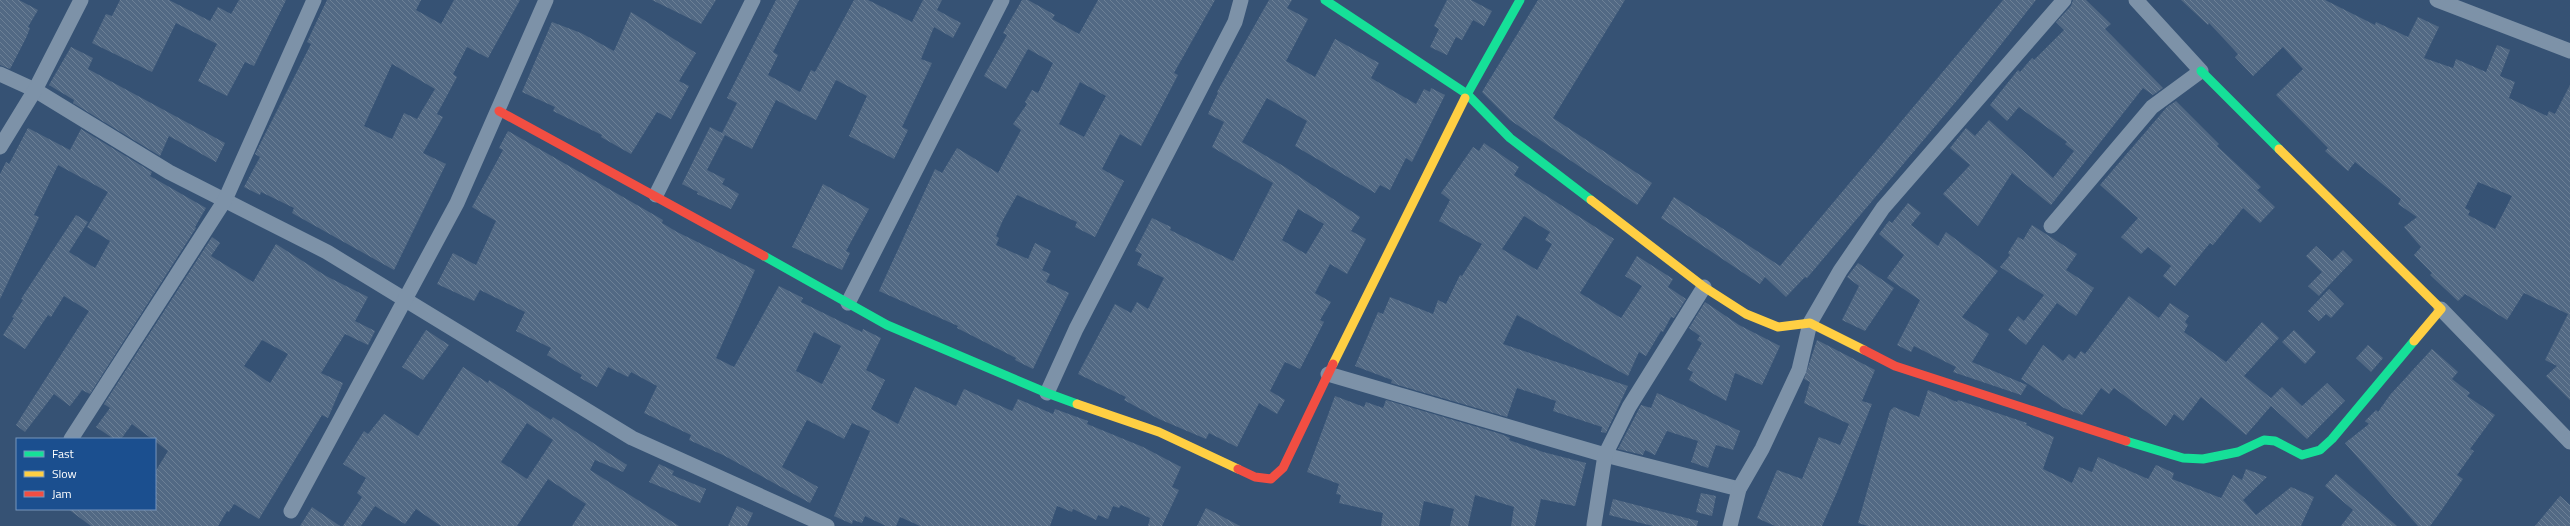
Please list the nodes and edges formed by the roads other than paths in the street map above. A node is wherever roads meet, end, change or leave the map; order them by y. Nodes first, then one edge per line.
1 (81, 0) edge
2 (314, 0) edge
3 (546, 0) edge
4 (753, 0) edge
5 (1002, 0) edge
6 (1241, 0) edge
7 (1325, 0) edge
8 (1520, 0) edge
9 (2064, 0) edge
10 (2136, 0) edge
11 (2437, 0) edge
12 (2570, 51) edge
13 (2201, 71) junction
14 (0, 74) edge
15 (35, 90) junction
16 (1467, 94) junction
17 (499, 111) junction
18 (0, 147) edge
19 (656, 195) junction
20 (225, 200) junction
21 (2050, 226) dead end
22 (1704, 287) junction
23 (406, 300) junction
24 (848, 303) junction
25 (2441, 309) junction
26 (1810, 323) junction
27 (1328, 374) junction
28 (1047, 393) junction
29 (71, 438) edge
30 (2570, 442) edge
31 (1606, 455) junction
32 (1739, 489) junction
33 (291, 511) dead end
34 (1594, 525) dead end
35 (827, 526) edge
36 (1730, 526) edge

1 - 15 street
2 - 20 street
3 - 17 street
4 - 19 street
5 - 24 street
6 - 28 street
7 - 16 street
8 - 16 street
9 - 26 street
10 - 13 street
11 - 12 street
13 - 21 street
13 - 25 street
14 - 15 street
15 - 18 street
15 - 20 street
16 - 22 street
16 - 27 street
17 - 19 street
17 - 23 street
19 - 24 street
20 - 23 street
20 - 29 street
22 - 26 street
22 - 31 street
23 - 33 street
23 - 35 street
24 - 28 street
25 - 26 street
25 - 30 street
26 - 32 street
27 - 28 street
27 - 31 street
31 - 32 street
31 - 34 street
32 - 36 street

